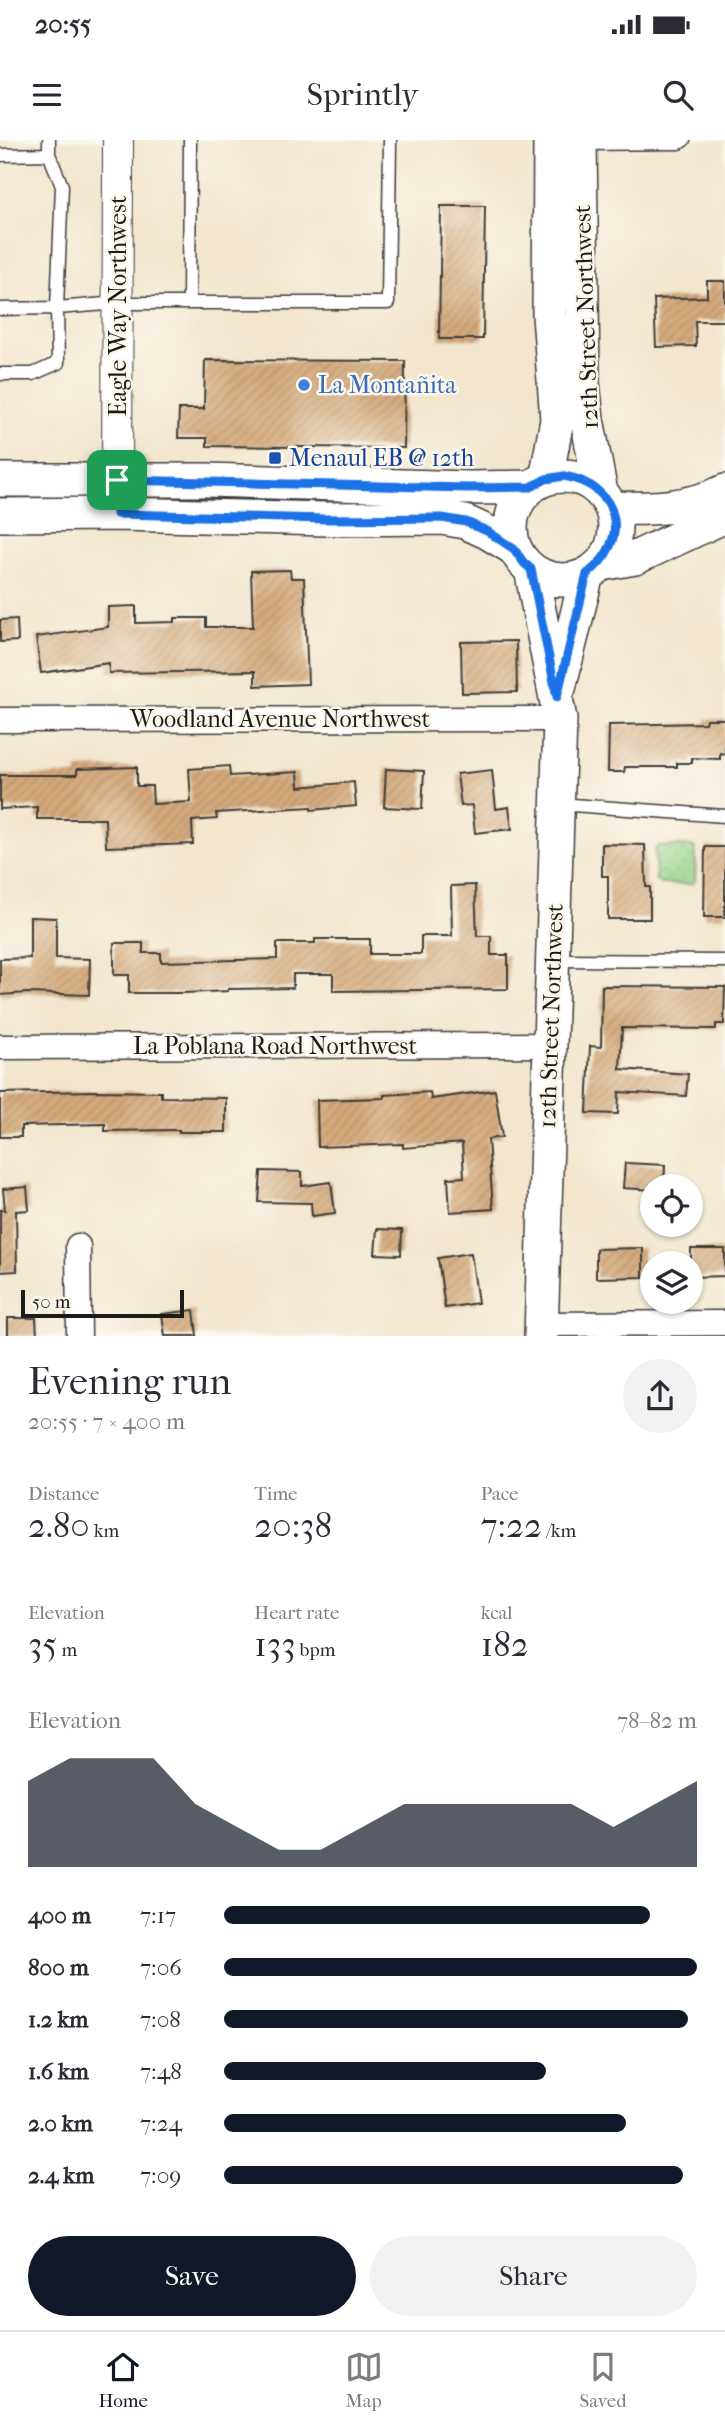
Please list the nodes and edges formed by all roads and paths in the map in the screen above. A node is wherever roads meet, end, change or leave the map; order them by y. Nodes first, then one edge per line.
1 (49, 140) edge
2 (118, 140) edge
3 (190, 140) edge
4 (390, 140) edge
5 (684, 140) edge
6 (565, 142) edge
7 (0, 155) edge
8 (49, 155) junction
9 (118, 303) junction
10 (189, 303) junction
11 (57, 308) junction
12 (0, 309) edge
13 (0, 374) edge
14 (0, 480) edge
15 (117, 480) junction
16 (539, 483) junction
17 (725, 491) edge
18 (606, 500) junction
19 (117, 514) junction
20 (0, 515) edge
21 (725, 516) edge
22 (523, 559) junction
23 (594, 569) junction
24 (559, 708) junction
25 (0, 720) edge
26 (558, 804) junction
27 (725, 816) edge
28 (553, 960) junction
29 (725, 961) edge
30 (550, 1045) junction
31 (0, 1046) edge
32 (78, 1246) dead end
33 (725, 1323) edge
34 (541, 1330) edge
35 (79, 1336) edge

1 - 8 lane
2 - 9 street, Eagle Way Northwest
3 - 10 lane
4 - 10 lane
5 - 6 lane
6 - 16 main road, 12th Street Northwest
6 - 18 main road, 12th Street Northwest
7 - 8 lane
8 - 11 lane
9 - 10 lane
9 - 11 lane
9 - 15 street, Eagle Way Northwest
11 - 12 lane
11 - 13 lane
14 - 15 main road
15 - 16 main road
15 - 19 street, Eagle Way Northwest
16 - 18 main road
16 - 22 main road
17 - 18 main road
18 - 23 main road
19 - 20 main road
19 - 22 main road
21 - 23 main road
22 - 23 main road
22 - 24 main road, 12th Street Northwest
23 - 24 main road, 12th Street Northwest
24 - 25 street, Woodland Avenue Northwest
24 - 26 main road, 12th Street Northwest
26 - 27 lane
26 - 28 main road, 12th Street Northwest
28 - 29 lane
28 - 30 main road, 12th Street Northwest
30 - 31 street, La Poblana Road Northwest
30 - 34 main road, 12th Street Northwest
32 - 35 street
33 - 34 street

